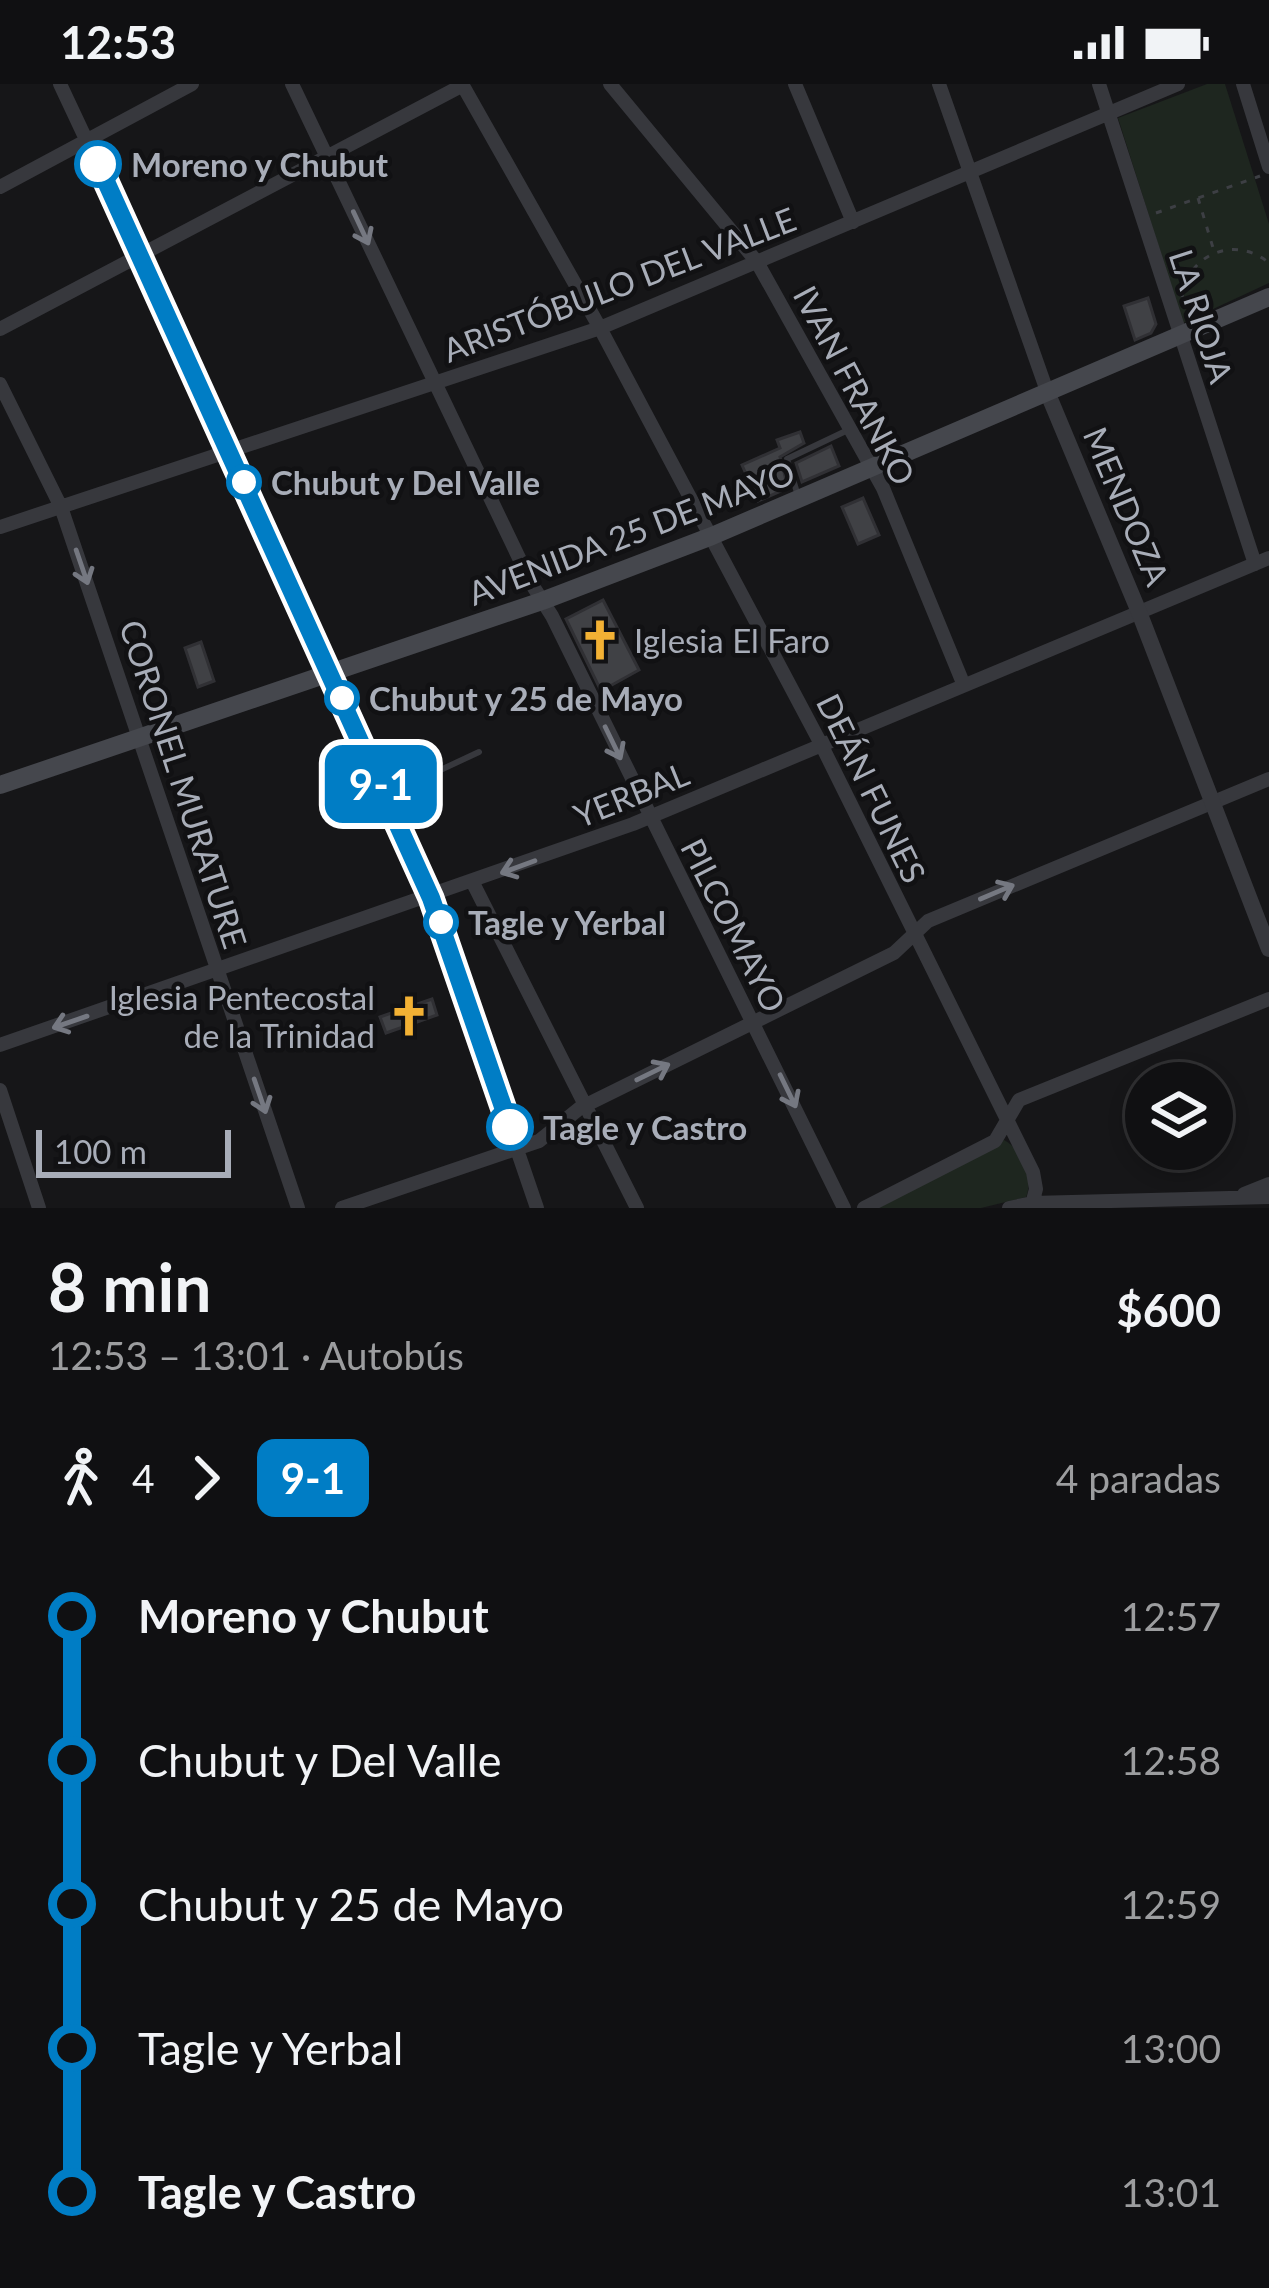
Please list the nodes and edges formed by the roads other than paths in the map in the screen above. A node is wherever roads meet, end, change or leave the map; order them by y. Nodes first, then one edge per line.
1 (60, 84) edge
2 (192, 84) edge
3 (292, 84) edge
4 (463, 84) edge
5 (610, 84) edge
6 (795, 84) edge
7 (939, 84) edge
8 (1099, 84) edge
9 (1178, 84) edge
10 (1243, 84) edge
11 (1109, 113) junction
12 (86, 140) junction
13 (328, 158) junction
14 (1269, 170) edge
15 (971, 171) junction
16 (0, 187) edge
17 (853, 222) junction
18 (141, 255) junction
19 (757, 262) junction
20 (1269, 297) edge
21 (0, 328) edge
22 (600, 328) junction
23 (1180, 337) junction
24 (0, 384) edge
25 (435, 384) junction
26 (1048, 394) junction
27 (851, 428) junction
28 (231, 452) junction
29 (874, 470) junction
30 (800, 500) junction
31 (61, 507) junction
32 (0, 527) edge
33 (712, 536) junction
34 (1262, 561) edge
35 (542, 601) junction
36 (1139, 612) junction
37 (329, 673) junction
38 (963, 683) junction
39 (143, 738) junction
40 (821, 743) junction
41 (479, 752) dead end
42 (1269, 779) edge
43 (0, 785) edge
44 (386, 795) junction
45 (1212, 802) junction
46 (648, 817) junction
47 (473, 884) junction
48 (431, 898) junction
49 (914, 934) junction
50 (1269, 949) edge
51 (218, 971) junction
52 (1269, 999) edge
53 (754, 1023) junction
54 (0, 1046) edge
55 (0, 1090) edge
56 (588, 1104) junction
57 (1007, 1121) junction
58 (517, 1150) junction
59 (1269, 1184) edge
60 (1269, 1197) edge
61 (1233, 1198) junction
62 (1031, 1206) edge
63 (39, 1208) edge
64 (298, 1208) edge
65 (342, 1208) edge
66 (537, 1208) edge
67 (638, 1208) edge
68 (844, 1208) edge
69 (864, 1208) edge
70 (1009, 1208) edge
71 (1206, 1208) edge

1 - 12 street
2 - 12 street
3 - 13 street, PILCOMAYO
4 - 13 street
4 - 22 street, DEÁN FUNES
5 - 19 street, IVAN FRANKO
6 - 17 street
7 - 15 street, MENDOZA
8 - 11 street, LA RIOJA
9 - 11 street, ARISTÓBULO DEL VALLE
10 - 14 street
11 - 15 street, ARISTÓBULO DEL VALLE
11 - 23 street, LA RIOJA
12 - 16 street
12 - 18 street
13 - 18 street
13 -> 25 street, PILCOMAYO
15 - 17 street, ARISTÓBULO DEL VALLE
15 - 26 street, MENDOZA
17 - 19 street, ARISTÓBULO DEL VALLE
18 - 21 street
18 - 28 street
19 - 22 street, ARISTÓBULO DEL VALLE
19 - 27 street, IVAN FRANKO
20 - 23 main road, AVENIDA 25 DE MAYO
22 - 25 street, ARISTÓBULO DEL VALLE
22 - 33 street, DEÁN FUNES
23 - 26 main road, AVENIDA 25 DE MAYO
23 - 34 street, LA RIOJA
24 - 31 street, CORONEL MURATURE
25 - 28 street, ARISTÓBULO DEL VALLE
25 - 35 street, PILCOMAYO
26 - 29 main road, AVENIDA 25 DE MAYO
26 - 36 street, MENDOZA
27 - 29 street, IVAN FRANKO
27 - 30 lane
28 - 31 street, ARISTÓBULO DEL VALLE
28 - 37 street
29 - 30 main road, AVENIDA 25 DE MAYO
29 - 38 street, IVAN FRANKO
30 - 33 main road, AVENIDA 25 DE MAYO
31 - 32 street, ARISTÓBULO DEL VALLE
31 -> 39 street, CORONEL MURATURE
33 - 35 main road, AVENIDA 25 DE MAYO
33 - 40 street, DEÁN FUNES
34 - 36 street, YERBAL
35 - 37 main road, AVENIDA 25 DE MAYO
35 -> 46 street, PILCOMAYO
36 - 38 street, YERBAL
36 - 45 street, MENDOZA
37 - 39 main road, AVENIDA 25 DE MAYO
37 - 44 street
38 - 40 street, YERBAL
39 - 43 main road, AVENIDA 25 DE MAYO
39 - 51 street, CORONEL MURATURE
40 - 46 street, YERBAL
40 - 49 street, DEÁN FUNES
41 - 44 lane
42 - 45 street
44 - 48 street
49 -> 45 street
45 - 50 street, MENDOZA
46 -> 47 street, YERBAL
46 - 53 street, PILCOMAYO
47 - 48 street, YERBAL
47 - 56 street
48 - 51 street, YERBAL
48 - 58 street
49 - 53 street
49 - 57 street, DEÁN FUNES
51 -> 54 street, YERBAL
51 -> 64 street, CORONEL MURATURE
52 - 57 street
56 -> 53 street
53 -> 68 street, PILCOMAYO
55 - 63 street
56 - 58 street
56 - 67 street
57 - 62 street, DEÁN FUNES
57 - 69 street
58 - 65 street
58 - 66 street
59 - 61 street
60 - 61 street
61 - 62 street
61 - 71 street
62 - 70 street

